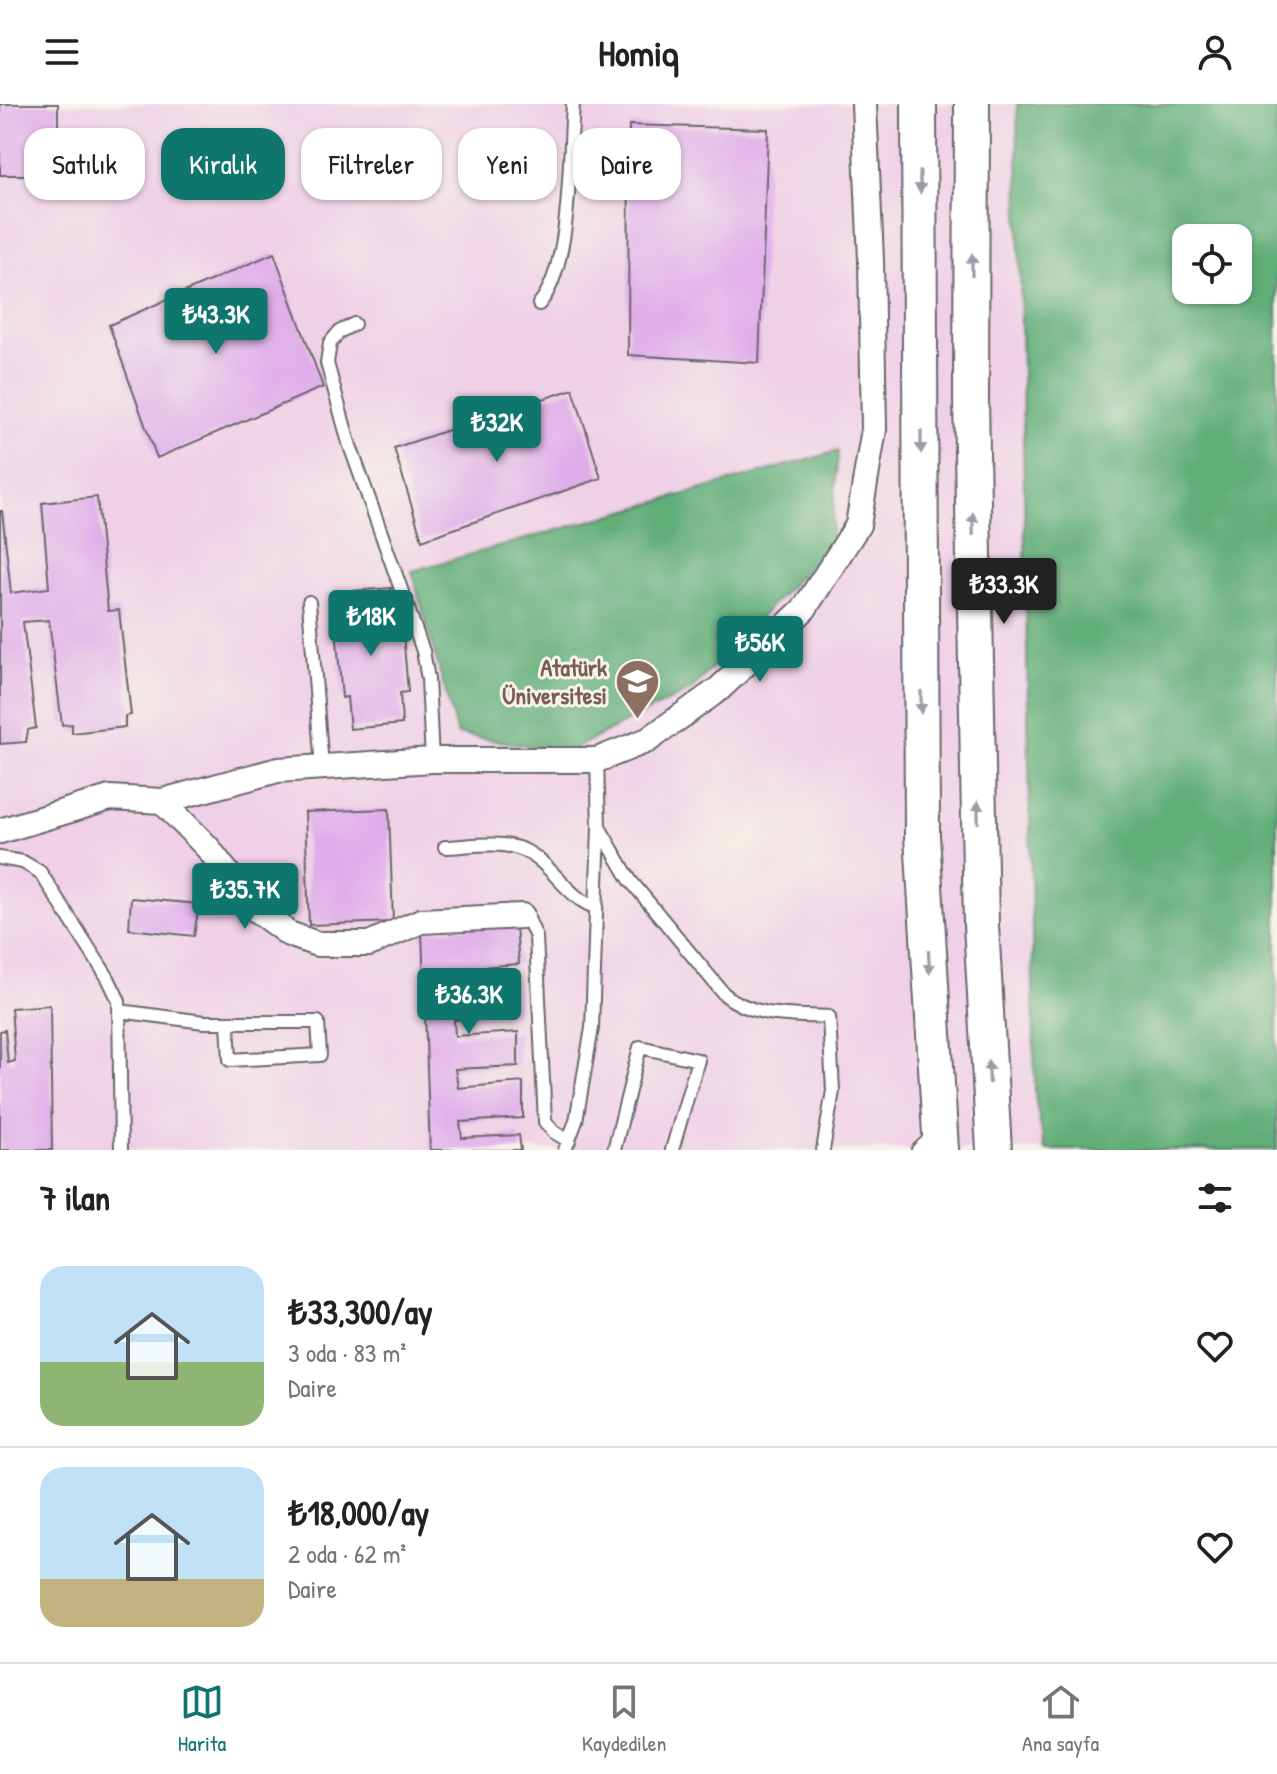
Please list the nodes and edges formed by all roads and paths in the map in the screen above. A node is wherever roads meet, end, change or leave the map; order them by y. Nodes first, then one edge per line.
1 (573, 104) edge
2 (864, 104) edge
3 (919, 104) edge
4 (972, 104) edge
5 (539, 304) dead end
6 (354, 324) dead end
7 (309, 602) dead end
8 (432, 760) junction
9 (597, 760) junction
10 (322, 767) junction
11 (162, 801) junction
12 (599, 827) junction
13 (0, 831) edge
14 (445, 847) dead end
15 (0, 858) edge
16 (596, 907) junction
17 (522, 916) joint
18 (119, 1011) junction
19 (228, 1023) junction
20 (933, 1143) edge
21 (567, 1146) edge
22 (121, 1150) edge
23 (614, 1150) edge
24 (672, 1150) edge
25 (823, 1150) edge
26 (994, 1150) edge

1 - 5 lane
2 - 9 street
3 -> 20 main road
26 -> 4 main road
6 - 8 lane
7 - 10 lane
8 - 9 street
8 - 10 street
9 - 12 lane
10 - 11 street
11 - 13 street
11 - 17 street
12 - 16 lane
12 - 25 lane
14 - 16 lane
15 - 18 lane
16 - 21 lane
17 - 21 lane
18 - 19 lane
18 - 22 lane
19 - 19 lane
23 - 24 lane

